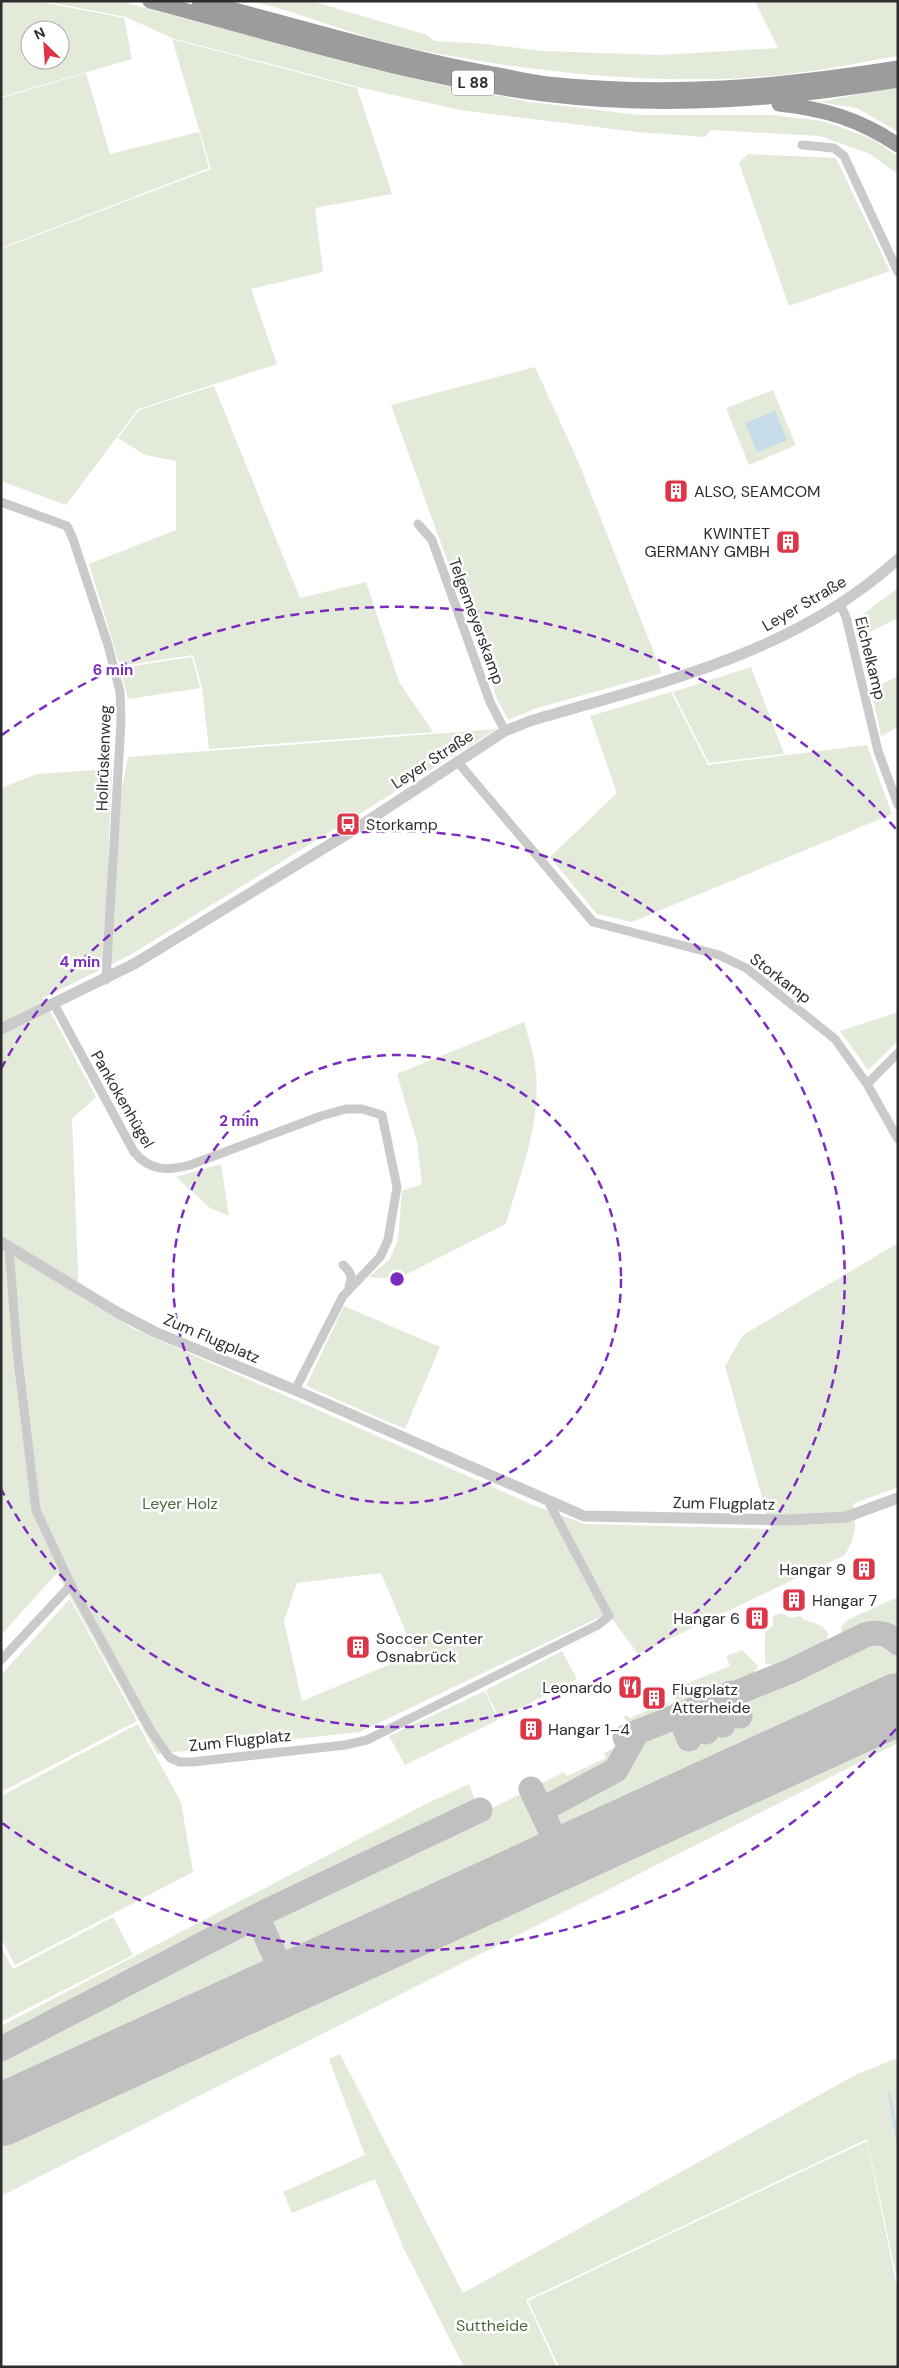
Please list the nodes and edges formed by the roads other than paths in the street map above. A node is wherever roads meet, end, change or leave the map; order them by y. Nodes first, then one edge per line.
1 (150, 1) edge
2 (199, 1) edge
3 (898, 68) edge
4 (898, 80) edge
5 (742, 100) junction
6 (802, 145) dead end
7 (898, 145) edge
8 (898, 272) edge
9 (1, 502) edge
10 (418, 524) dead end
11 (898, 559) edge
12 (840, 604) junction
13 (505, 732) junction
14 (457, 761) junction
15 (898, 805) edge
16 (106, 980) junction
17 (54, 1004) junction
18 (1, 1029) edge
19 (898, 1054) edge
20 (867, 1084) junction
21 (898, 1139) edge
22 (5, 1245) edge
23 (343, 1265) dead end
24 (348, 1288) junction
25 (295, 1390) junction
26 (898, 1498) edge
27 (548, 1501) junction
28 (71, 1585) junction
29 (1, 1660) edge

1 - 5 highway, L 88
2 - 3 highway, L 88
4 - 5 highway, L 88
5 - 7 highway
6 - 8 street
9 - 16 street, Hollrüskenweg
10 - 13 street, Telgemeyerskamp
11 - 12 street, Leyer Straße
12 - 13 street, Leyer Straße
12 - 15 street, Eichelkamp
13 - 14 street, Leyer Straße
14 - 16 street, Leyer Straße
14 - 20 street, Storkamp
16 - 17 street, Leyer Straße
17 - 18 street, Leyer Straße
17 - 24 street, Pankokenhügel
19 - 20 street
20 - 21 street
22 - 25 street, Zum Flugplatz
22 - 28 street, Zum Flugplatz
23 - 24 street
24 - 25 street, Pankokenhügel
25 - 27 street, Zum Flugplatz
26 - 27 street, Zum Flugplatz
27 - 28 street, Zum Flugplatz
28 - 29 street

